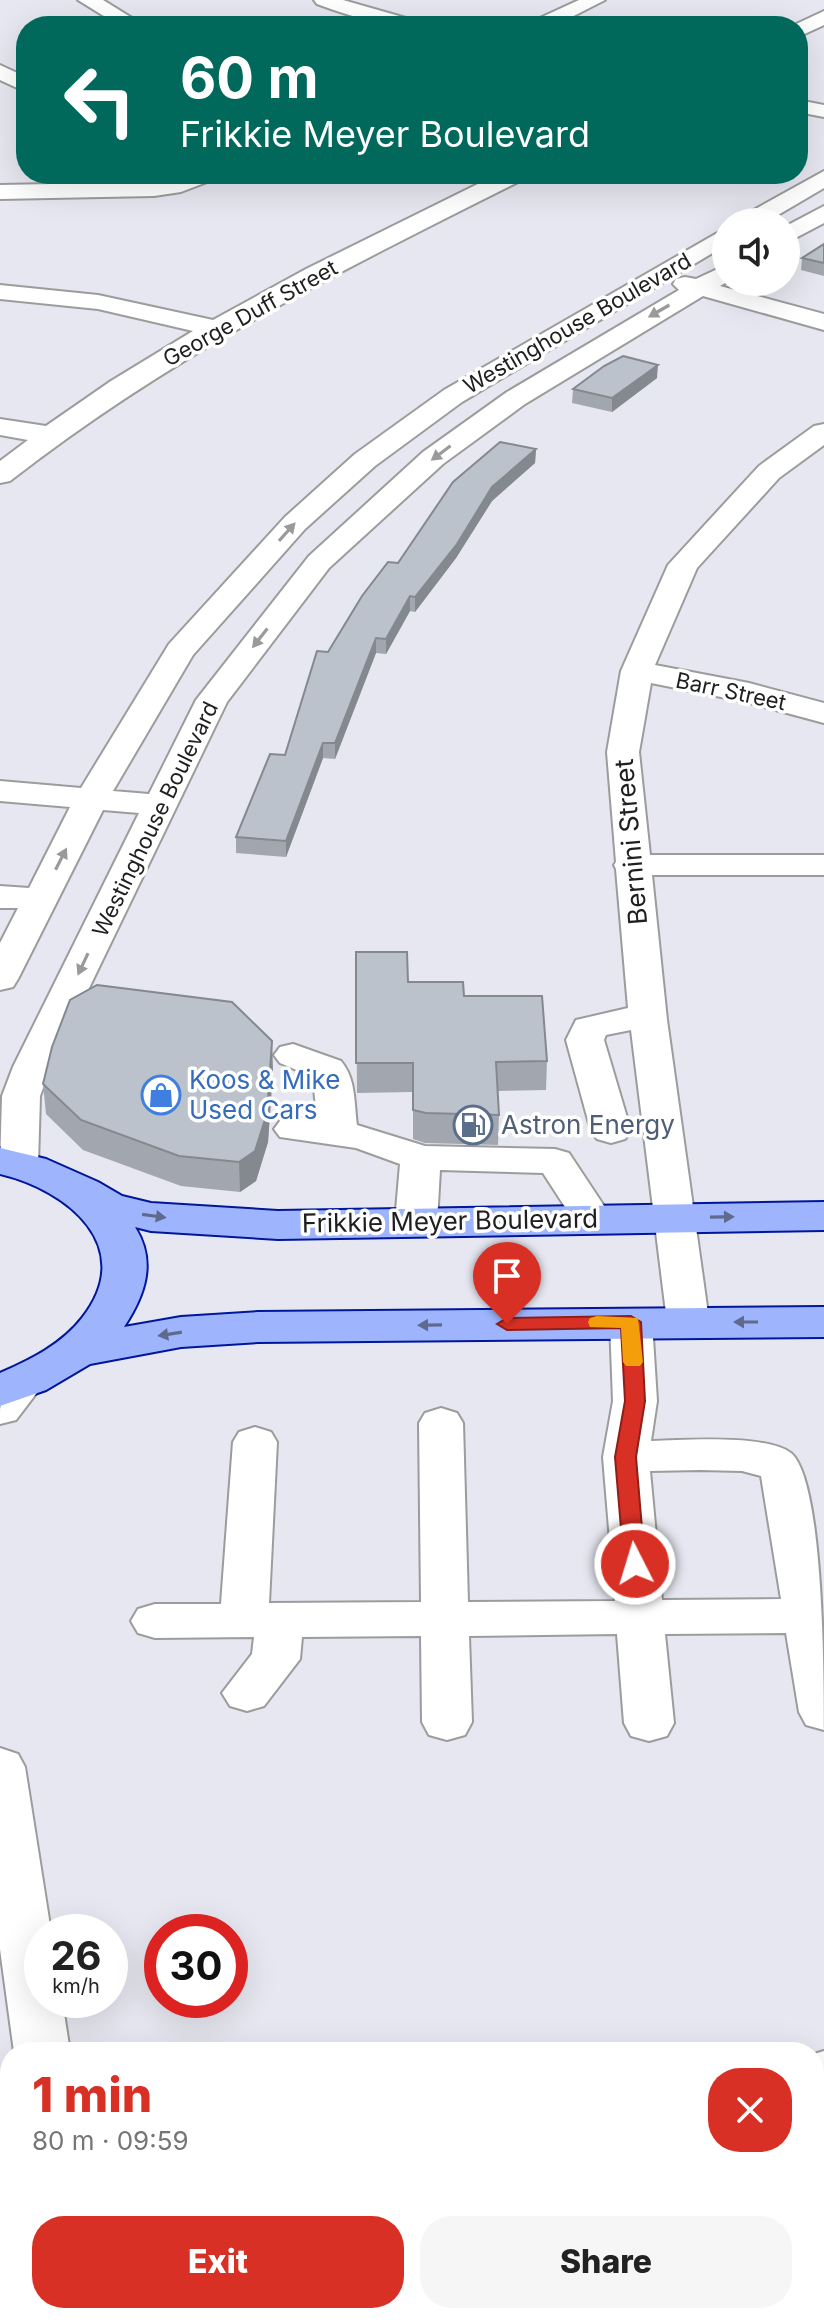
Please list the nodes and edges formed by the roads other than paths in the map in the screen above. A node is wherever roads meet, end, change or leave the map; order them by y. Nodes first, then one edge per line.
1 (88, 0) edge
2 (324, 0) edge
3 (595, 0) edge
4 (117, 16) edge
5 (370, 16) edge
6 (560, 16) edge
7 (824, 178) edge
8 (181, 184) edge
9 (496, 184) edge
10 (0, 192) edge
11 (773, 208) edge
12 (824, 213) edge
13 (800, 228) edge
14 (712, 243) edge
15 (655, 277) junction
16 (712, 280) edge
17 (712, 281) edge
18 (0, 292) edge
19 (755, 296) edge
20 (824, 322) edge
21 (214, 328) junction
22 (0, 427) edge
23 (824, 432) edge
24 (49, 435) junction
25 (0, 475) edge
26 (637, 671) junction
27 (824, 713) edge
28 (0, 791) edge
29 (91, 800) junction
30 (158, 805) junction
31 (631, 865) junction
32 (824, 865) edge
33 (0, 897) edge
34 (41, 899) junction
35 (0, 979) edge
36 (648, 1020) junction
37 (293, 1055) dead end
38 (664, 1127) junction
39 (294, 1129) dead end
40 (611, 1131) junction
41 (338, 1133) junction
42 (421, 1158) junction
43 (555, 1161) junction
44 (9, 1162) edge
45 (82, 1191) junction
46 (824, 1216) edge
47 (592, 1218) junction
48 (674, 1218) junction
49 (416, 1222) junction
50 (688, 1321) junction
51 (631, 1322) junction
52 (824, 1322) edge
53 (76, 1351) junction
54 (8, 1394) edge
55 (441, 1423) dead end
56 (255, 1442) dead end
57 (626, 1457) junction
58 (807, 1616) junction
59 (639, 1617) junction
60 (445, 1619) junction
61 (155, 1621) dead end
62 (262, 1621) junction
63 (247, 1693) dead end
64 (824, 1712) edge
65 (447, 1722) dead end
66 (649, 1723) dead end
67 (0, 1767) edge
68 (11, 1916) edge
69 (40, 2042) edge

1 - 4 street
2 - 5 street
3 - 6 street
7 - 11 street
8 - 10 street
9 - 21 street, George Duff Street
12 - 13 street
14 - 15 street, Westinghouse Boulevard
15 - 16 street
29 -> 15 street, Westinghouse Boulevard
17 -> 30 street, Westinghouse Boulevard
18 - 21 street
19 - 20 street
21 - 24 street, George Duff Street
22 - 24 street
23 - 26 street, Bernini Street
24 - 25 street, George Duff Street
26 - 27 street, Barr Street
26 - 31 street, Bernini Street
28 - 29 street
29 - 30 street
34 -> 29 street, Westinghouse Boulevard
30 -> 44 street, Westinghouse Boulevard
31 - 32 street
31 - 36 street, Bernini Street
33 - 34 street
34 - 35 street, Westinghouse Boulevard
36 - 38 street, Bernini Street
36 - 40 street
37 - 41 street
38 - 40 street
38 - 48 street, Bernini Street
39 - 41 street
40 - 43 street
41 - 42 street
42 - 43 street
42 - 49 street
43 - 47 street
44 - 45 main road, Frikkie Meyer Boulevard
45 -> 49 main road, Frikkie Meyer Boulevard
45 - 53 main road
48 -> 46 main road, Frikkie Meyer Boulevard
47 - 48 main road, Frikkie Meyer Boulevard
47 - 49 main road, Frikkie Meyer Boulevard
48 - 50 street, Bernini Street
50 - 51 main road
52 -> 50 main road
51 -> 53 main road
51 - 57 street
53 - 54 main road
55 - 60 street
56 - 62 street
57 - 58 street
57 - 59 street
58 - 59 street
58 - 64 street
59 - 60 street
59 - 66 street
60 - 62 street
60 - 65 street
61 - 62 street
62 - 63 street
67 - 68 street
68 - 69 street

